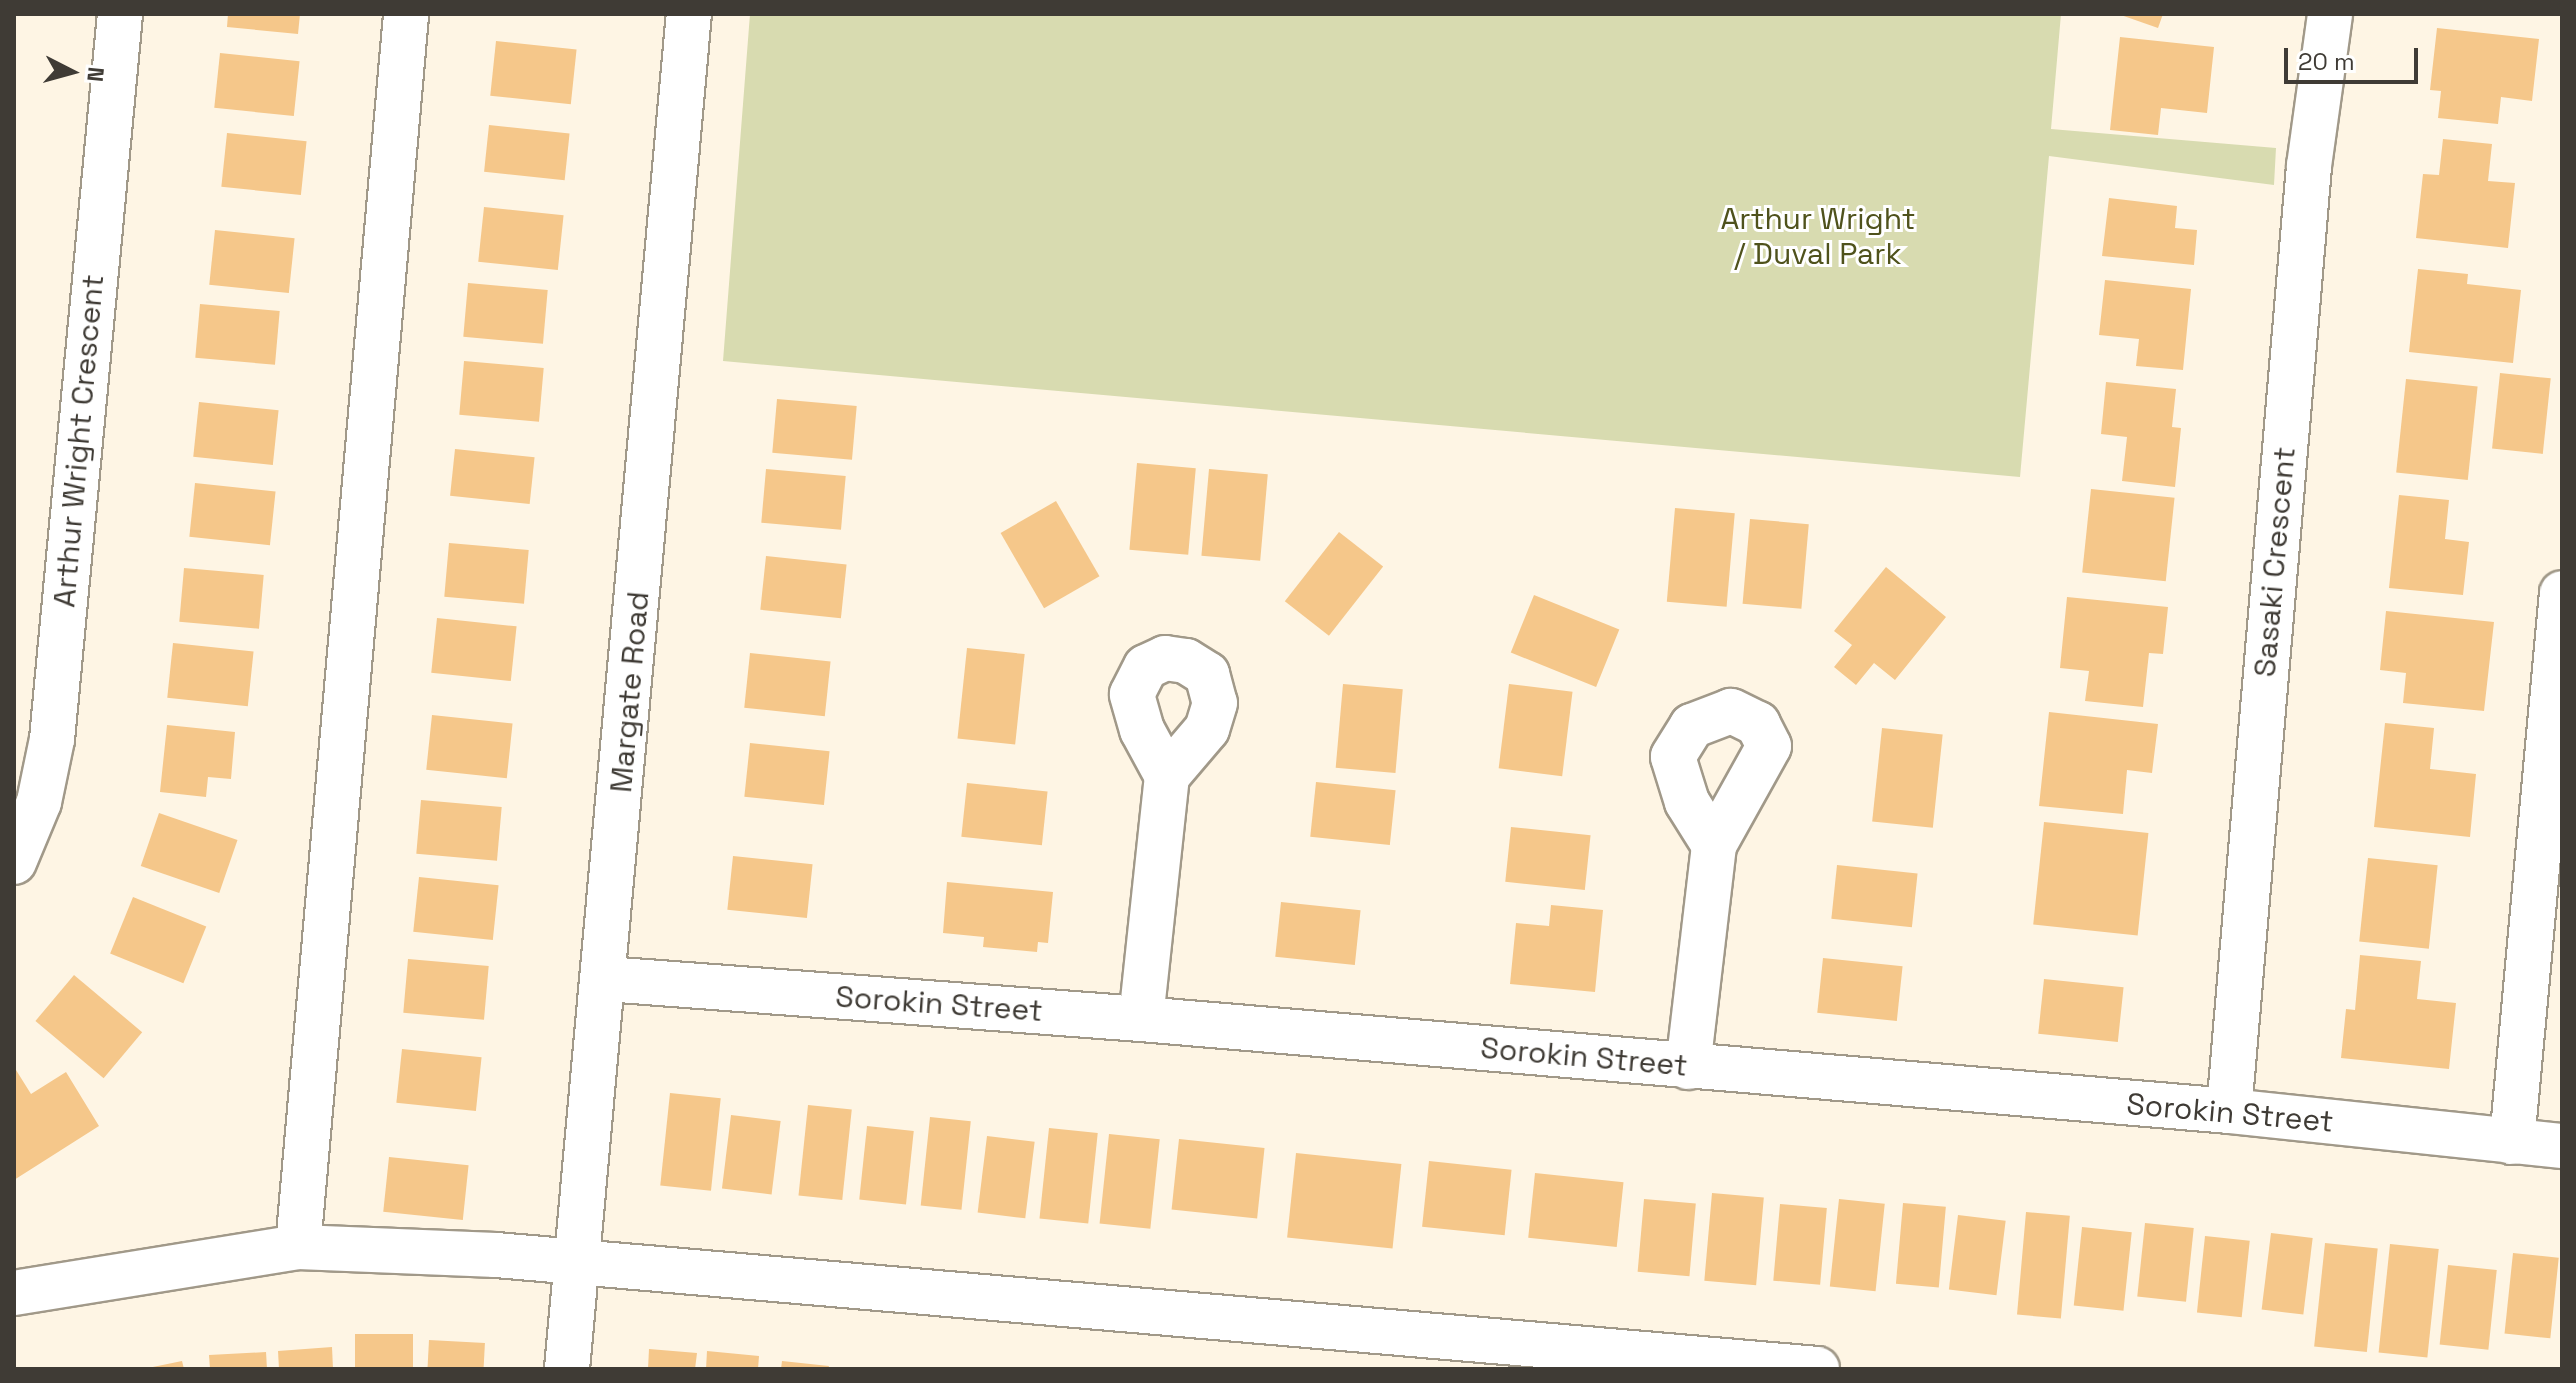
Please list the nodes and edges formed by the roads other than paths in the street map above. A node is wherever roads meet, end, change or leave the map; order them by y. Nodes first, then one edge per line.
1 (120, 14) edge
2 (406, 14) edge
3 (689, 14) edge
4 (2330, 14) edge
5 (2562, 593) edge
6 (1167, 776) dead end
7 (1714, 845) dead end
8 (14, 862) edge
9 (606, 979) junction
10 (1141, 1019) junction
11 (1688, 1067) junction
12 (2229, 1111) junction
13 (2512, 1142) junction
14 (2562, 1146) edge
15 (298, 1247) junction
16 (578, 1259) junction
17 (14, 1293) edge
18 (567, 1369) edge
19 (1817, 1369) edge

1 - 8 street, Arthur Wright Crescent
2 - 15 street
3 - 9 street, Margate Road
4 - 12 street, Sasaki Crescent
5 - 13 street
6 - 10 street
7 - 11 street
9 - 10 street, Sorokin Street
9 - 16 street, Margate Road
10 - 11 street, Sorokin Street
11 - 12 street, Sorokin Street
12 - 13 street, Sorokin Street
13 - 14 street, Sorokin Street
15 - 16 street
15 - 17 street
16 - 18 street, Margate Road
16 - 19 street

